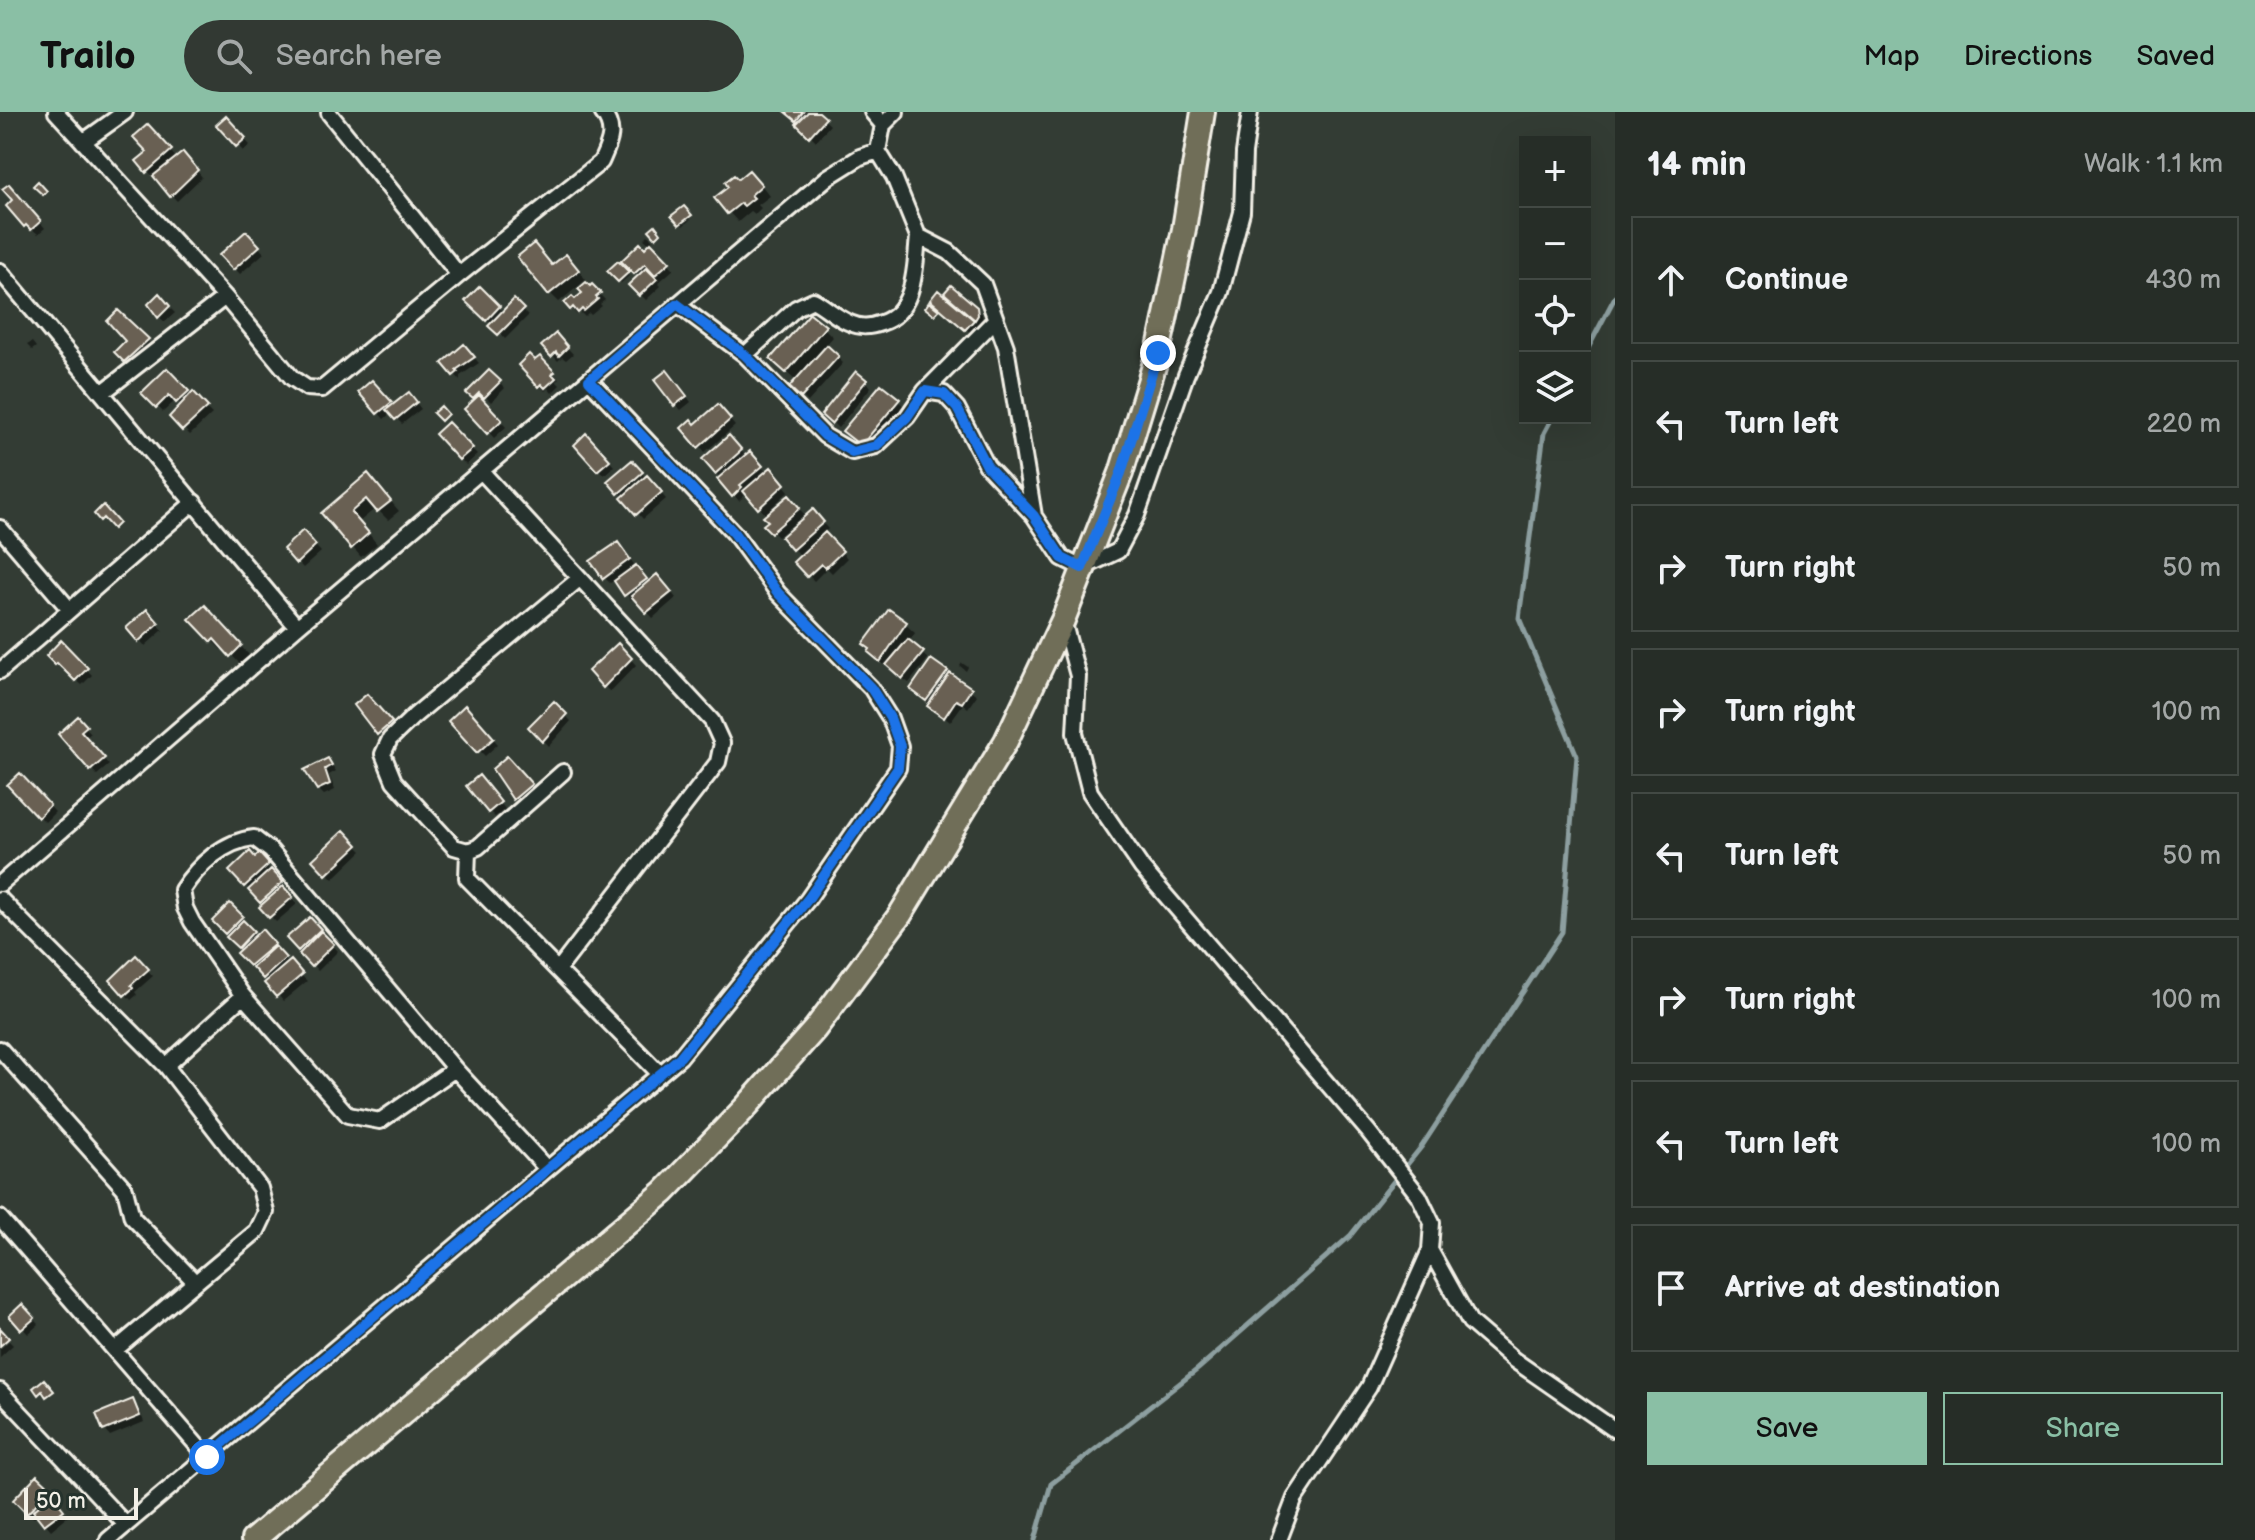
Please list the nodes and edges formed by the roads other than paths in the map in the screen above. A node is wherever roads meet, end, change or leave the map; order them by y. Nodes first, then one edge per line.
1 (56, 112) edge
2 (125, 112) edge
3 (329, 112) edge
4 (602, 112) edge
5 (872, 112) edge
6 (896, 112) edge
7 (1203, 112) edge
8 (1250, 112) edge
9 (883, 125) junction
10 (83, 142) junction
11 (878, 151) junction
12 (918, 236) junction
13 (0, 271) edge
14 (459, 275) junction
15 (225, 297) junction
16 (677, 304) junction
17 (996, 319) junction
18 (745, 355) junction
19 (589, 380) junction
20 (925, 391) junction
21 (102, 393) junction
22 (481, 471) junction
23 (194, 502) junction
24 (1034, 516) junction
25 (0, 528) edge
26 (1082, 568) junction
27 (579, 579) junction
28 (70, 610) junction
29 (1063, 620) junction
30 (297, 627) junction
31 (4, 661) edge
32 (563, 772) dead end
33 (468, 851) junction
34 (0, 884) edge
35 (0, 899) edge
36 (558, 970) junction
37 (243, 996) junction
38 (0, 1049) edge
39 (166, 1066) junction
40 (455, 1069) junction
41 (660, 1074) junction
42 (547, 1169) junction
43 (0, 1218) edge
44 (1430, 1250) junction
45 (195, 1282) junction
46 (115, 1350) junction
47 (0, 1391) edge
48 (1615, 1430) edge
49 (207, 1457) junction
50 (126, 1525) junction
51 (108, 1540) edge
52 (253, 1540) edge
53 (1279, 1540) edge

1 - 10 street
2 - 10 street
3 - 14 street
4 - 14 street
5 - 9 street
6 - 9 street
7 - 26 main road
8 - 26 street
9 - 11 street
10 - 15 street
11 - 12 street
11 - 16 street
12 - 17 street
12 - 18 street
13 - 21 street
14 - 15 street
15 - 21 street
16 - 18 street
16 - 19 street
17 - 20 street
17 - 24 street
18 - 20 street
19 - 22 street
19 - 41 street
20 - 24 street
21 - 23 street
22 - 27 street
22 - 30 street
23 - 28 street
23 - 30 street
24 - 26 street
25 - 28 street
26 - 29 main road
27 - 33 street
27 - 36 street
28 - 31 street
29 - 44 street
29 - 52 main road
30 - 34 street
32 - 33 street
33 - 36 street
35 - 39 street
36 - 41 street
37 - 39 street
37 - 40 street
37 - 40 street
38 - 45 street
39 - 45 street
40 - 42 street
41 - 42 street
42 - 49 street
43 - 46 street
44 - 48 street
44 - 53 street
45 - 46 street
46 - 49 street
47 - 50 street
49 - 50 street
50 - 51 street

